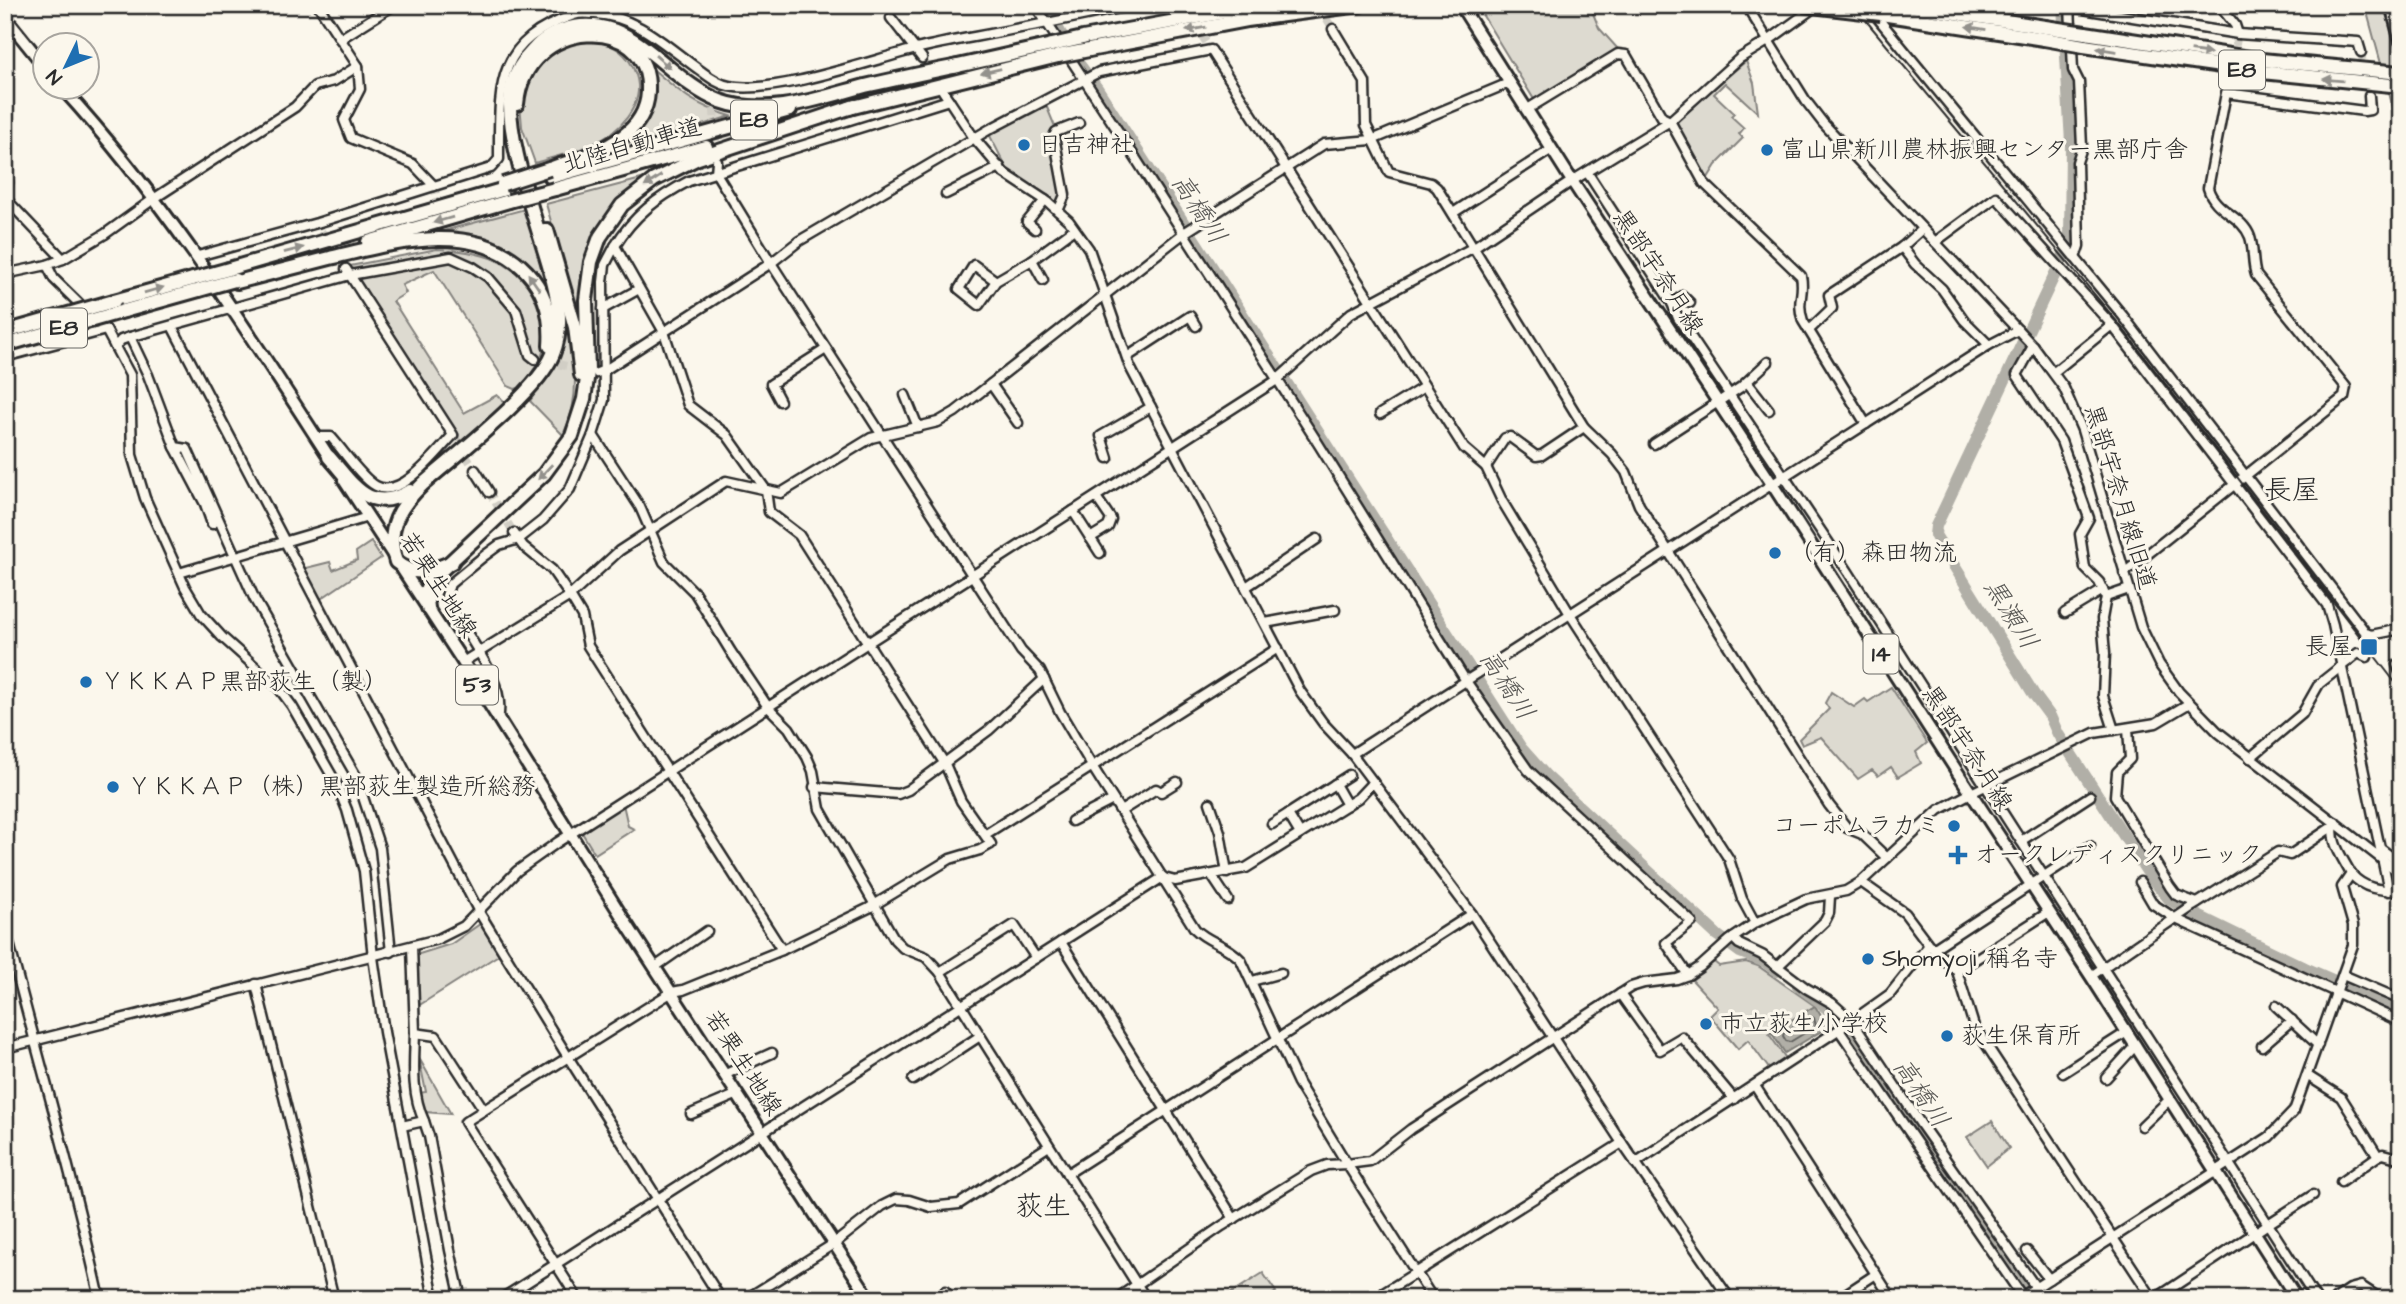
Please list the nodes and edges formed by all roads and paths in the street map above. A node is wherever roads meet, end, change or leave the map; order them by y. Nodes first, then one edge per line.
1 (318, 5) edge
2 (394, 5) edge
3 (1035, 5) edge
4 (1135, 5) edge
5 (1263, 5) edge
6 (1360, 5) edge
7 (1746, 5) edge
8 (1803, 5) edge
9 (1818, 5) edge
10 (1867, 5) edge
11 (1904, 5) edge
12 (2057, 5) edge
13 (2219, 5) edge
14 (2391, 5) edge
15 (2069, 7) edge
16 (578, 9) edge
17 (1463, 9) dead end
18 (5, 18) edge
19 (891, 18) tunnel mouth
20 (1046, 23) junction
21 (1334, 29) tunnel mouth
22 (2044, 33) junction
23 (2238, 34) junction
24 (340, 39) junction
25 (2084, 40) junction
26 (1768, 41) junction
27 (2401, 42) edge
28 (1086, 44) junction
29 (916, 49) junction
30 (1055, 50) junction
31 (32, 51) edge
32 (2361, 52) dead end
33 (922, 58) tunnel mouth
34 (358, 66) junction
35 (958, 66) junction
36 (2401, 73) edge
37 (713, 79) junction
38 (1085, 79) junction
39 (1509, 83) junction
40 (2401, 86) edge
41 (713, 91) tunnel mouth
42 (943, 91) tunnel mouth
43 (2370, 96) dead end
44 (949, 100) junction
45 (74, 102) edge
46 (855, 106) junction
47 (1526, 110) junction
48 (1670, 121) junction
49 (1079, 123) dead end
50 (974, 138) junction
51 (1372, 140) junction
52 (1552, 149) junction
53 (718, 161) tunnel mouth
54 (1000, 167) junction
55 (1286, 169) junction
56 (1587, 172) junction
57 (716, 173) junction
58 (552, 178) junction
59 (5, 179) edge
60 (1572, 181) junction
61 (434, 186) junction
62 (506, 192) junction
63 (946, 194) dead end
64 (5, 197) edge
65 (155, 198) junction
66 (1045, 200) junction
67 (1058, 211) junction
68 (1453, 213) junction
69 (1035, 229) dead end
70 (1074, 229) junction
71 (1923, 229) junction
72 (1184, 233) junction
73 (1935, 242) junction
74 (615, 246) junction
75 (1474, 247) junction
76 (1902, 247) junction
77 (198, 256) junction
78 (2074, 256) junction
79 (63, 259) junction
80 (1032, 260) junction
81 (771, 263) junction
82 (47, 265) junction
83 (348, 272) junction
84 (5, 274) edge
85 (234, 277) junction
86 (1043, 280) dead end
87 (996, 281) junction
88 (198, 287) junction
89 (639, 289) junction
90 (1104, 295) junction
91 (1370, 302) junction
92 (1672, 303) junction
93 (1690, 303) dead end
94 (232, 309) junction
95 (603, 309) junction
96 (2112, 325) junction
97 (1196, 326) dead end
98 (172, 327) junction
99 (106, 330) junction
100 (1808, 330) junction
101 (2018, 330) junction
102 (5, 332) edge
103 (664, 332) junction
104 (130, 337) junction
105 (5, 345) edge
106 (1989, 345) junction
107 (2033, 346) junction
108 (115, 347) junction
109 (826, 349) junction
110 (5, 357) edge
111 (1126, 357) junction
112 (535, 359) dead end
113 (1768, 362) dead end
114 (601, 371) junction
115 (2054, 372) junction
116 (1277, 380) junction
117 (1747, 382) junction
118 (991, 384) junction
119 (1424, 387) junction
120 (528, 389) junction
121 (1731, 394) junction
122 (905, 395) dead end
123 (780, 401) dead end
124 (1719, 403) junction
125 (1151, 407) junction
126 (1769, 410) dead end
127 (580, 414) junction
128 (1380, 414) dead end
129 (1018, 423) dead end
130 (1866, 424) junction
131 (918, 427) junction
132 (1584, 428) junction
133 (593, 435) junction
134 (881, 435) junction
135 (316, 437) junction
136 (1654, 444) dead end
137 (175, 447) junction
138 (1172, 448) junction
139 (329, 457) junction
140 (1108, 458) dead end
141 (1486, 467) junction
142 (475, 470) tunnel mouth
143 (2245, 476) junction
144 (1784, 477) junction
145 (423, 484) junction
146 (1772, 484) junction
147 (2234, 486) junction
148 (766, 490) junction
149 (489, 492) tunnel mouth
150 (1096, 497) junction
151 (1073, 511) junction
152 (368, 517) junction
153 (212, 524) dead end
154 (650, 529) junction
155 (517, 536) junction
156 (1090, 538) junction
157 (1317, 539) dead end
158 (285, 542) junction
159 (1669, 551) junction
160 (1100, 553) dead end
161 (236, 556) junction
162 (396, 562) junction
163 (452, 562) junction
164 (179, 573) junction
165 (2124, 573) junction
166 (972, 575) junction
167 (1246, 587) junction
168 (2129, 589) junction
169 (2104, 594) junction
170 (570, 596) junction
171 (428, 608) junction
172 (1335, 610) dead end
173 (1570, 614) junction
174 (2065, 614) dead end
175 (1265, 623) junction
176 (2401, 629) edge
177 (865, 643) junction
178 (1278, 649) junction
179 (478, 653) junction
180 (2367, 657) dead end
181 (463, 662) junction
182 (2401, 662) edge
183 (2341, 667) junction
184 (2401, 674) edge
185 (1044, 679) junction
186 (1466, 681) junction
187 (2188, 704) junction
188 (768, 707) junction
189 (498, 719) junction
190 (2128, 728) junction
191 (2114, 730) junction
192 (1352, 754) junction
193 (2250, 758) junction
194 (944, 764) junction
195 (1092, 766) junction
196 (667, 771) junction
197 (1349, 775) dead end
198 (1177, 782) dead end
199 (1373, 782) junction
200 (1335, 784) junction
201 (1985, 786) junction
202 (814, 788) junction
203 (1970, 793) junction
204 (2090, 796) dead end
205 (1113, 800) junction
206 (1210, 803) dead end
207 (1347, 805) junction
208 (1121, 811) junction
209 (1288, 814) junction
210 (1072, 821) dead end
211 (1272, 824) dead end
212 (2333, 825) junction
213 (570, 833) junction
214 (986, 834) junction
215 (1300, 834) junction
216 (2021, 841) junction
217 (2090, 846) dead end
218 (2381, 849) junction
219 (1887, 858) junction
220 (2384, 861) junction
221 (2401, 864) edge
222 (1227, 873) junction
223 (2351, 874) junction
224 (2401, 874) edge
225 (1212, 876) junction
226 (2044, 876) junction
227 (1163, 877) junction
228 (1861, 882) junction
229 (2140, 882) dead end
230 (2031, 884) junction
231 (2389, 891) junction
232 (2401, 891) edge
233 (1830, 896) junction
234 (1228, 901) dead end
235 (876, 904) junction
236 (2195, 905) junction
237 (479, 912) junction
238 (2049, 912) junction
239 (1472, 914) junction
240 (2178, 917) junction
241 (1755, 923) junction
242 (5, 927) edge
243 (707, 931) dead end
244 (1733, 938) junction
245 (1060, 942) junction
246 (412, 946) junction
247 (1931, 947) junction
248 (782, 950) junction
249 (391, 952) junction
250 (373, 957) junction
251 (1036, 958) junction
252 (1778, 966) junction
253 (655, 967) junction
254 (2102, 968) junction
255 (1957, 971) junction
256 (940, 972) junction
257 (1280, 973) dead end
258 (1688, 975) junction
259 (2091, 976) junction
260 (2343, 976) junction
261 (1252, 981) junction
262 (256, 984) junction
263 (2338, 990) junction
264 (672, 992) junction
265 (1620, 994) junction
266 (2401, 1000) edge
267 (961, 1005) junction
268 (2276, 1006) dead end
269 (2292, 1020) junction
270 (1853, 1021) junction
271 (2401, 1023) edge
272 (1839, 1030) junction
273 (2127, 1032) junction
274 (415, 1033) junction
275 (980, 1036) junction
276 (1553, 1038) junction
277 (1277, 1040) junction
278 (34, 1041) junction
279 (2136, 1045) junction
280 (2318, 1045) junction
281 (2262, 1046) dead end
282 (5, 1048) edge
283 (772, 1053) dead end
284 (568, 1057) junction
285 (2063, 1073) dead end
286 (726, 1074) junction
287 (2308, 1076) junction
288 (2106, 1078) dead end
289 (913, 1080) dead end
290 (1755, 1086) junction
291 (738, 1094) junction
292 (1734, 1099) junction
293 (2170, 1099) junction
294 (484, 1110) junction
295 (1167, 1110) junction
296 (691, 1114) dead end
297 (424, 1121) junction
298 (402, 1126) junction
299 (2143, 1126) dead end
300 (763, 1132) junction
301 (1622, 1143) junction
302 (1049, 1146) junction
303 (2378, 1156) junction
304 (2401, 1159) edge
305 (1635, 1163) junction
306 (2229, 1163) junction
307 (1347, 1164) junction
308 (2216, 1171) junction
309 (1067, 1174) junction
310 (2341, 1182) dead end
311 (2313, 1195) dead end
312 (658, 1199) junction
313 (1234, 1219) junction
314 (2268, 1224) junction
315 (2256, 1232) junction
316 (2113, 1237) junction
317 (835, 1244) junction
318 (2027, 1251) dead end
319 (555, 1263) junction
320 (1416, 1271) junction
321 (1875, 1274) junction
322 (2049, 1279) junction
323 (1136, 1283) junction
324 (2036, 1287) junction
325 (1728, 1295) edge
326 (2022, 1298) edge
327 (100, 1299) edge
328 (334, 1299) edge
329 (434, 1299) edge
330 (461, 1299) edge
331 (501, 1299) edge
332 (578, 1299) edge
333 (721, 1299) edge
334 (746, 1299) edge
335 (870, 1299) edge
336 (1116, 1299) edge
337 (1146, 1299) edge
338 (1374, 1299) edge
339 (1433, 1299) edge
340 (1715, 1299) edge
341 (1838, 1299) edge
342 (1892, 1299) edge
343 (2044, 1299) edge
344 (2154, 1299) edge
345 (2297, 1299) edge
346 (2316, 1299) edge
347 (2335, 1299) edge
348 (2381, 1299) edge

1 - 24 street
2 - 24 street
3 - 20 street
4 - 20 street
5 - 28 highway, 北陸自動車道 / E8
6 -> 28 highway, 北陸自動車道 / E8
7 - 26 street, 黒部宇奈月線旧道
22 -> 8 highway, E8, bridge
9 - 26 street
10 - 78 street
11 - 22 highway, E8
12 - 15 street
13 - 23 street
14 - 27 main road
15 - 23 street
15 - 78 street
16 - 37 street
16 - 61 street
17 - 39 main road, 黒部宇奈月線 / 14
18 - 31 main road
19 - 29 street
20 - 29 street
20 - 38 street
21 - 51 street
22 - 25 highway, E8, bridge
23 - 32 street
24 - 34 street
25 -> 36 highway, E8
40 -> 25 highway, E8
26 - 48 street
26 - 71 street, 黒部宇奈月線旧道
28 - 30 highway, 北陸自動車道 / E8, bridge
29 - 33 street
29 - 37 street
30 - 35 highway, 北陸自動車道 / E8
30 -> 46 highway, 北陸自動車道 / E8
34 - 61 street
34 - 65 street
35 - 58 highway, 北陸自動車道 / E8
120 -> 35 highway
37 - 41 street
38 - 50 street
38 - 55 street
38 - 72 street
39 - 47 main road, 黒部宇奈月線 / 14
39 - 51 street
42 - 44 street
43 - 143 street
44 - 50 street
44 - 57 street
45 - 65 main road, 若栗生地線 / 53
46 - 58 highway, 北陸自動車道 / E8
46 -> 127 highway
47 - 48 street
47 - 52 main road, 黒部宇奈月線 / 14
48 - 56 street
48 - 100 street
49 - 67 street
50 - 54 street
50 - 81 street
51 - 55 street
51 - 68 street
52 - 60 main road, 黒部宇奈月線 / 14
52 - 68 street
53 - 57 street
54 - 63 street
54 - 66 street
55 - 72 street
55 - 91 street
56 - 60 street
56 - 92 street
57 - 74 street
57 - 81 street
58 - 62 highway, 北陸自動車道 / E8, bridge
58 - 62 highway, bridge
58 - 127 highway
59 - 64 street
60 - 75 street
60 - 124 main road, 黒部宇奈月線 / 14
61 - 77 street
62 -> 85 highway, 北陸自動車道 / E8
85 -> 62 highway, 北陸自動車道 / E8
64 - 79 street
65 - 77 main road, 若栗生地線 / 53
65 - 79 street
66 - 67 street
66 - 69 street
67 - 70 street
68 - 75 street
70 - 80 street
70 - 90 street
71 - 73 street, 黒部宇奈月線旧道
71 - 76 street
72 - 90 street
72 - 116 street
73 - 96 street
73 - 101 street, 黒部宇奈月線旧道
74 - 89 street
74 - 95 street
75 - 91 street
75 - 132 street
76 - 100 street
76 - 106 street
77 - 94 main road, 若栗生地線 / 53
78 - 143 street
79 - 82 street
80 - 86 street
80 - 87 street
81 - 103 street
81 - 109 street
82 - 84 street
82 - 99 street
83 - 94 street
83 - 112 street
83 - 135 street
85 - 88 highway, 北陸自動車道 / E8, bridge
120 -> 85 highway
87 - 87 street
102 -> 88 highway, 北陸自動車道 / E8, bridge
88 - 105 highway, 北陸自動車道 / E8, bridge
89 - 95 street
89 - 103 street
90 - 111 street
90 - 118 street
91 - 116 street
91 - 119 street
92 - 93 street
92 - 121 street
94 - 98 street
94 - 135 main road, 若栗生地線 / 53
95 - 114 street
96 - 115 street
96 - 147 street
97 - 111 street
98 - 104 street
98 - 158 street
99 - 108 street
99 - 110 street
100 - 130 street
101 - 106 street
101 - 107 street, 黒部宇奈月線旧道
103 - 114 street
103 - 148 street
104 - 108 street
104 - 137 street
106 - 130 street
107 - 115 street, 黒部宇奈月線旧道
107 - 169 street
108 - 164 street
109 - 123 street
109 - 134 street
111 - 125 street
113 - 117 street
114 - 133 street
115 - 165 street, 黒部宇奈月線旧道
116 - 138 street
116 - 186 street
117 - 121 street
117 - 126 street
118 - 129 street
118 - 131 street
119 - 128 street
119 - 141 street
120 - 145 highway
121 - 124 street
121 - 144 street
122 - 131 street
124 - 136 street
124 - 146 main road, 黒部宇奈月線 / 14
125 - 138 street
125 - 140 street
127 -> 163 highway
130 - 144 street
131 - 134 street
132 - 141 street
132 - 159 street
133 - 154 street
133 - 155 street
134 - 148 street
134 - 166 street
135 - 139 main road, 若栗生地線 / 53
137 - 153 street
137 - 161 street
138 - 150 street
138 - 167 street
139 - 145 highway
139 - 152 main road, 若栗生地線 / 53
141 - 173 street
142 - 149 street
143 - 147 street
143 - 176 street
144 - 146 street
144 - 201 street
145 - 162 highway
146 - 159 street
146 - 203 main road, 黒部宇奈月線 / 14
147 - 165 street
147 - 183 street
148 - 154 street
148 - 177 street
150 - 151 street
150 - 156 street
151 - 156 street
151 - 166 street
152 - 158 street
152 - 162 main road, 若栗生地線 / 53
154 - 170 street
154 - 188 street
155 - 170 street
155 - 179 street
156 - 160 street
157 - 167 street
158 - 161 street
158 - 237 street
159 - 173 street
159 - 219 street
161 - 164 street
161 - 249 street
162 - 163 highway
162 - 171 main road, 若栗生地線 / 53
163 - 171 highway
164 - 250 street
165 - 168 street, 黒部宇奈月線旧道
166 - 177 street
166 - 185 street
167 - 175 street
168 - 169 street
168 - 187 street, 黒部宇奈月線旧道
169 - 174 street
169 - 191 street
170 - 179 street
170 - 196 street
171 - 181 main road, 若栗生地線 / 53
172 - 175 street
173 - 186 street
173 - 241 street
175 - 178 street
177 - 188 street
177 - 194 street
178 - 192 street
178 - 195 street
179 - 181 street
179 - 189 street
180 - 183 street
181 - 189 main road, 若栗生地線 / 53
182 - 184 street
183 - 193 street
183 - 218 street
185 - 194 street
185 - 195 street
186 - 192 street
186 - 258 street
187 - 190 street
187 - 193 street, 黒部宇奈月線旧道
188 - 196 street
188 - 202 street
189 - 213 main road, 若栗生地線 / 53
190 - 191 street
190 - 236 street
191 - 201 street
192 - 199 street
193 - 212 street, 黒部宇奈月線旧道
194 - 202 street
194 - 214 street
195 - 205 street
195 - 214 street
196 - 213 street
196 - 248 street
197 - 200 street
198 - 208 street
199 - 207 street
199 - 239 street
200 - 207 street
200 - 209 street
201 - 203 street
201 - 216 street
202 - 235 street
203 - 219 street
203 - 230 main road, 黒部宇奈月線 / 14
204 - 216 street
205 - 208 street
205 - 210 street
206 - 222 street
207 - 215 street
208 - 227 street
209 - 211 street
209 - 215 street
212 - 220 street, 黒部宇奈月線旧道
212 - 223 street
212 - 236 street
213 - 237 street
213 - 253 main road, 若栗生地線 / 53
214 - 235 street
215 - 222 street
216 - 226 street
217 - 226 street
218 - 220 street
218 - 221 street
219 - 228 street
220 - 224 street, 黒部宇奈月線旧道
220 - 231 street
222 - 225 street
223 - 231 street
223 - 260 street
225 - 227 street
225 - 234 street
226 - 230 street
226 - 254 street
227 - 245 street
227 - 261 street
228 - 233 street
228 - 247 street
229 - 240 street
230 - 238 main road, 黒部宇奈月線 / 14
230 - 247 street
231 - 232 street
233 - 241 street
233 - 252 street
235 - 248 street
235 - 256 street
236 - 240 street
237 - 246 street
237 - 284 street
238 - 255 street
238 - 259 main road, 黒部宇奈月線 / 14
239 - 276 street
239 - 277 street
240 - 254 street
240 - 263 street
241 - 244 street
242 - 278 street
243 - 253 street
244 - 252 street
244 - 258 street
245 - 251 street
245 - 295 street
246 - 249 street
246 - 274 street
247 - 255 street
247 - 270 street
248 - 264 street
249 - 250 street
250 - 262 street
250 - 298 street
251 - 256 street
251 - 267 street
252 - 270 street
253 - 264 main road, 若栗生地線 / 53
254 - 259 street
254 - 306 street
255 - 316 street
256 - 267 street
257 - 261 street
258 - 265 street
259 - 273 main road, 黒部宇奈月線 / 14
260 - 263 street
260 - 266 street
261 - 277 street
262 - 278 street
262 - 328 street
263 - 271 street
263 - 280 street
264 - 284 street
264 - 286 main road, 若栗生地線 / 53
265 - 276 street
265 - 292 street
267 - 275 street
267 - 300 street
268 - 269 street
269 - 280 street
269 - 281 street
270 - 272 street
270 - 324 street
272 - 290 street
272 - 326 street
273 - 279 main road, 黒部宇奈月線 / 14
273 - 285 street
274 - 294 street
274 - 297 street
275 - 289 street
275 - 302 street
276 - 301 street
276 - 307 street
277 - 295 street
277 - 307 street
278 - 282 street
278 - 327 street
279 - 288 street
279 - 293 main road, 黒部宇奈月線 / 14
280 - 287 street
283 - 286 street
284 - 294 street
284 - 312 street
286 - 291 main road, 若栗生地線 / 53
287 - 303 street
287 - 306 street
290 - 292 street
290 - 321 street
291 - 296 street
291 - 300 main road, 若栗生地線 / 53
292 - 305 street
293 - 299 street
293 - 308 main road, 黒部宇奈月線 / 14
294 - 319 street
295 - 309 street
295 - 313 street
297 - 298 street
297 - 330 street
298 - 329 street
300 - 312 street
300 - 317 main road, 若栗生地線 / 53
301 - 305 street
301 - 320 street
302 - 309 street
302 - 317 street
303 - 304 street
303 - 310 street
305 - 325 street
306 - 308 street
306 - 314 street
307 - 313 street
307 - 320 street
308 - 315 main road, 黒部宇奈月線 / 14
308 - 316 street
309 - 323 street
311 - 314 street
312 - 319 street
312 - 333 street
313 - 323 street
314 - 315 street
314 - 346 street
315 - 344 street
315 - 345 main road, 黒部宇奈月線 / 14
316 - 322 street
316 - 344 street
317 - 334 street
317 - 335 main road, 若栗生地線 / 53
318 - 322 street
319 - 331 street
319 - 332 street
320 - 338 street
320 - 339 street
321 - 341 street
321 - 342 street
322 - 324 street
323 - 336 street
323 - 337 street
324 - 326 street
324 - 343 street
325 - 340 street
347 - 348 street

